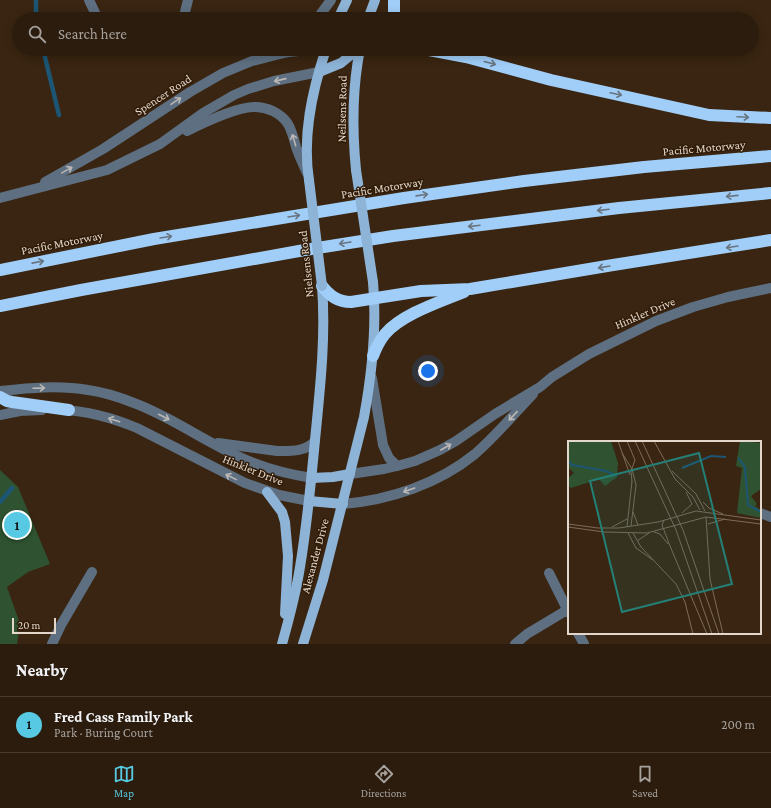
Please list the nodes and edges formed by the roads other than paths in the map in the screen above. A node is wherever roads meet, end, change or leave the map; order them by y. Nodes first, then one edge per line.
1 (89, 0) edge
2 (188, 0) edge
3 (331, 0) edge
4 (347, 0) edge
5 (375, 0) edge
6 (394, 0) edge
7 (95, 12) edge
8 (185, 12) edge
9 (322, 12) edge
10 (341, 12) edge
11 (371, 12) edge
12 (394, 12) edge
13 (257, 56) edge
14 (273, 56) edge
15 (324, 56) edge
16 (350, 56) edge
17 (358, 56) edge
18 (466, 56) edge
19 (234, 68) junction
20 (319, 72) junction
21 (771, 118) edge
22 (160, 144) junction
23 (771, 156) edge
24 (309, 178) junction
25 (32, 189) junction
26 (771, 193) edge
27 (0, 198) edge
28 (771, 240) edge
29 (0, 270) edge
30 (322, 286) junction
31 (771, 288) edge
32 (470, 289) junction
33 (374, 299) junction
34 (0, 306) edge
35 (373, 356) junction
36 (371, 375) junction
37 (540, 387) junction
38 (0, 391) edge
39 (0, 397) edge
40 (69, 410) junction
41 (0, 415) edge
42 (315, 440) junction
43 (210, 442) junction
44 (397, 466) junction
45 (350, 474) junction
46 (312, 478) junction
47 (267, 492) junction
48 (309, 502) junction
49 (342, 504) junction
50 (761, 513) edge
51 (771, 517) edge
52 (92, 572) dead end
53 (549, 573) dead end
54 (568, 611) edge
55 (579, 634) edge
56 (52, 644) edge
57 (282, 644) edge
58 (303, 644) edge
59 (515, 644) edge
60 (584, 644) edge

1 - 7 street
2 - 8 street
3 - 9 street
4 - 10 main road
5 - 11 main road
6 - 12 highway
13 - 19 street
14 - 19 street, Spencer Road
15 - 20 main road, Nielsens Road
16 - 20 main road
17 - 33 main road, Neilsens Road, bridge
18 -> 21 highway
25 -> 19 street, Spencer Road
20 -> 22 street, Spencer Road
20 - 24 main road, Nielsens Road
24 -> 22 street
22 - 25 street, Spencer Road
29 -> 23 highway, Pacific Motorway
24 - 30 main road, Nielsens Road, bridge
25 - 27 street, Spencer Road
26 -> 34 highway
28 -> 32 highway
30 - 33 highway
30 - 42 main road, Nielsens Road
31 - 37 street, Hinkler Drive
32 - 33 highway
32 - 35 highway
33 - 35 main road
35 - 36 main road
36 - 44 street
36 - 45 main road
44 -> 37 street, Hinkler Drive
37 -> 49 street, Hinkler Drive
38 -> 43 street, Hinkler Drive
39 - 40 highway
40 - 41 street, Hinkler Drive
47 -> 40 street, Hinkler Drive
42 - 43 street
42 - 46 main road, Nielsens Road
43 - 46 street, Hinkler Drive
44 - 45 street, Hinkler Drive
45 - 46 main road, Hinkler Drive
45 - 49 main road, Alexander Drive
46 - 48 main road, Alexander Drive
47 - 48 street, Hinkler Drive
47 - 57 main road
48 - 49 main road, Hinkler Drive
48 - 57 main road, Alexander Drive
49 - 58 main road, Alexander Drive
50 - 51 street
52 - 56 street
53 - 54 street
54 - 59 street
55 - 60 street

